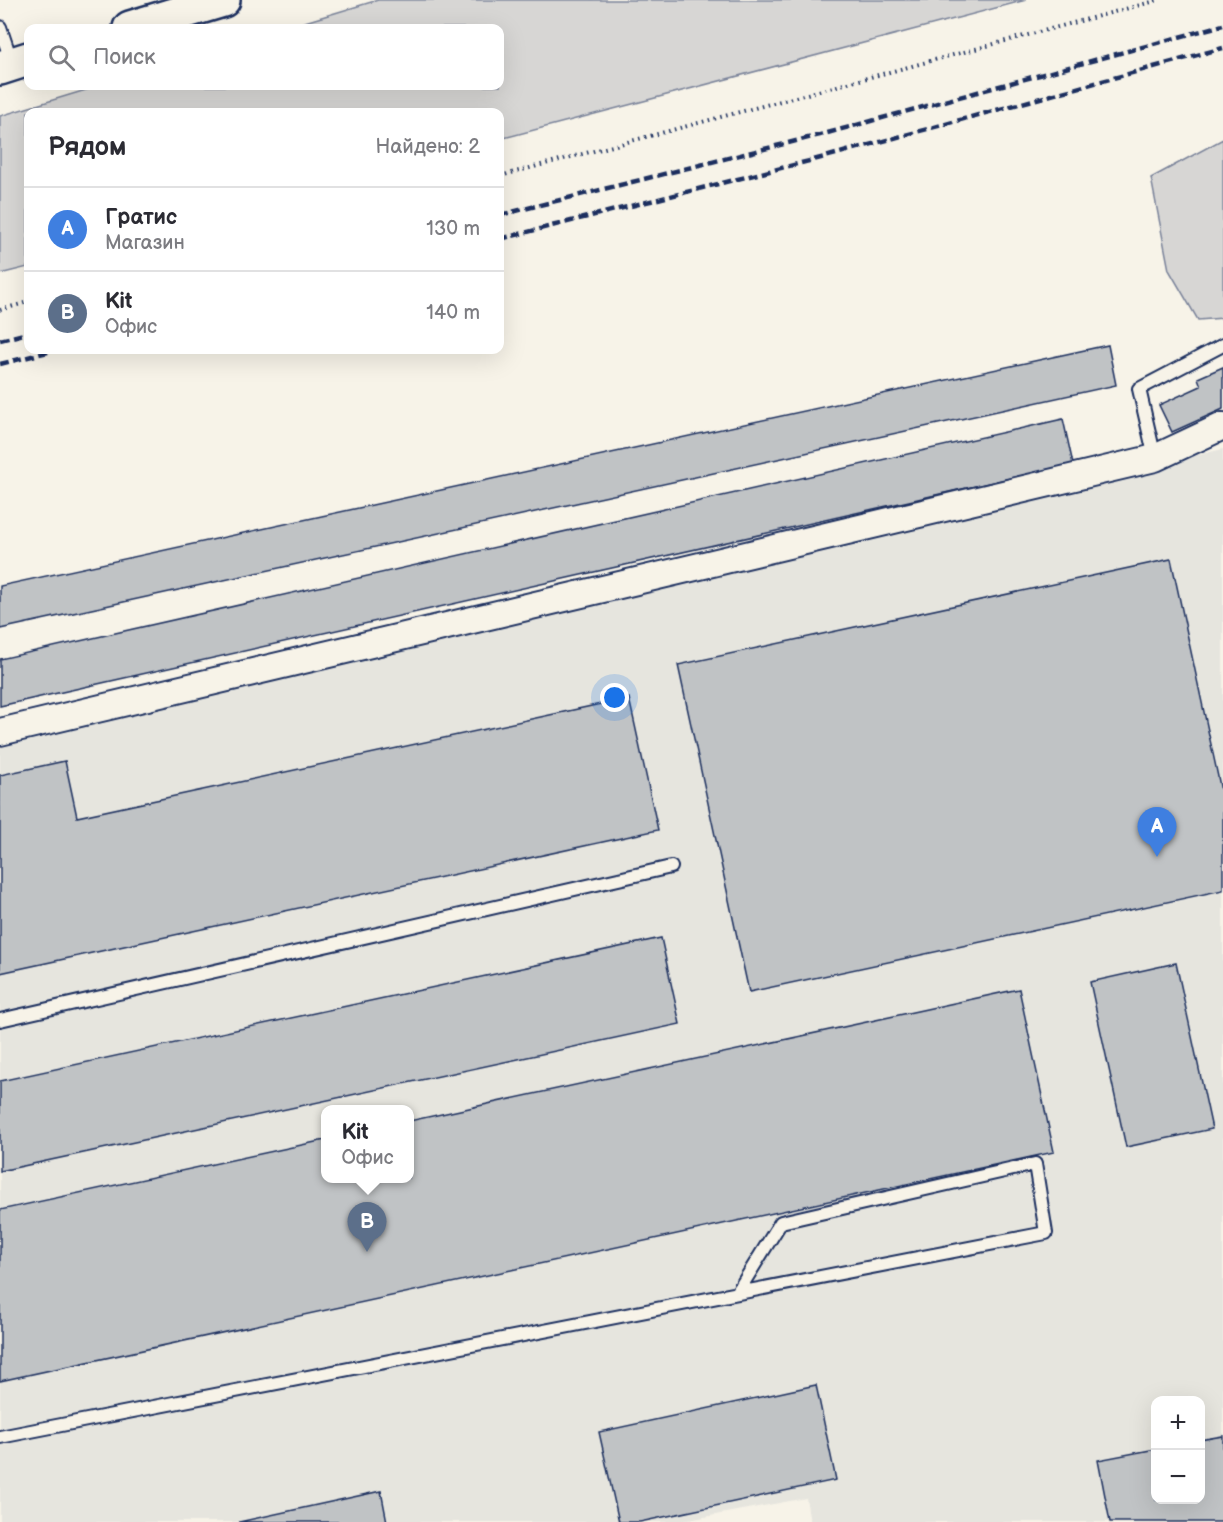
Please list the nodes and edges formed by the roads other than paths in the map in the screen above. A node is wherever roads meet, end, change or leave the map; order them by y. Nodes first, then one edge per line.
1 (223, 0) edge
2 (143, 24) edge
3 (0, 27) edge
4 (14, 64) edge
5 (1223, 345) edge
6 (1223, 426) edge
7 (1155, 458) junction
8 (0, 732) edge
9 (671, 867) dead end
10 (0, 1020) edge
11 (737, 1293) junction
12 (0, 1437) edge

1 - 2 street
3 - 4 lane
5 - 7 lane
6 - 7 street
7 - 8 street
9 - 10 lane
11 - 11 lane
11 - 12 lane

